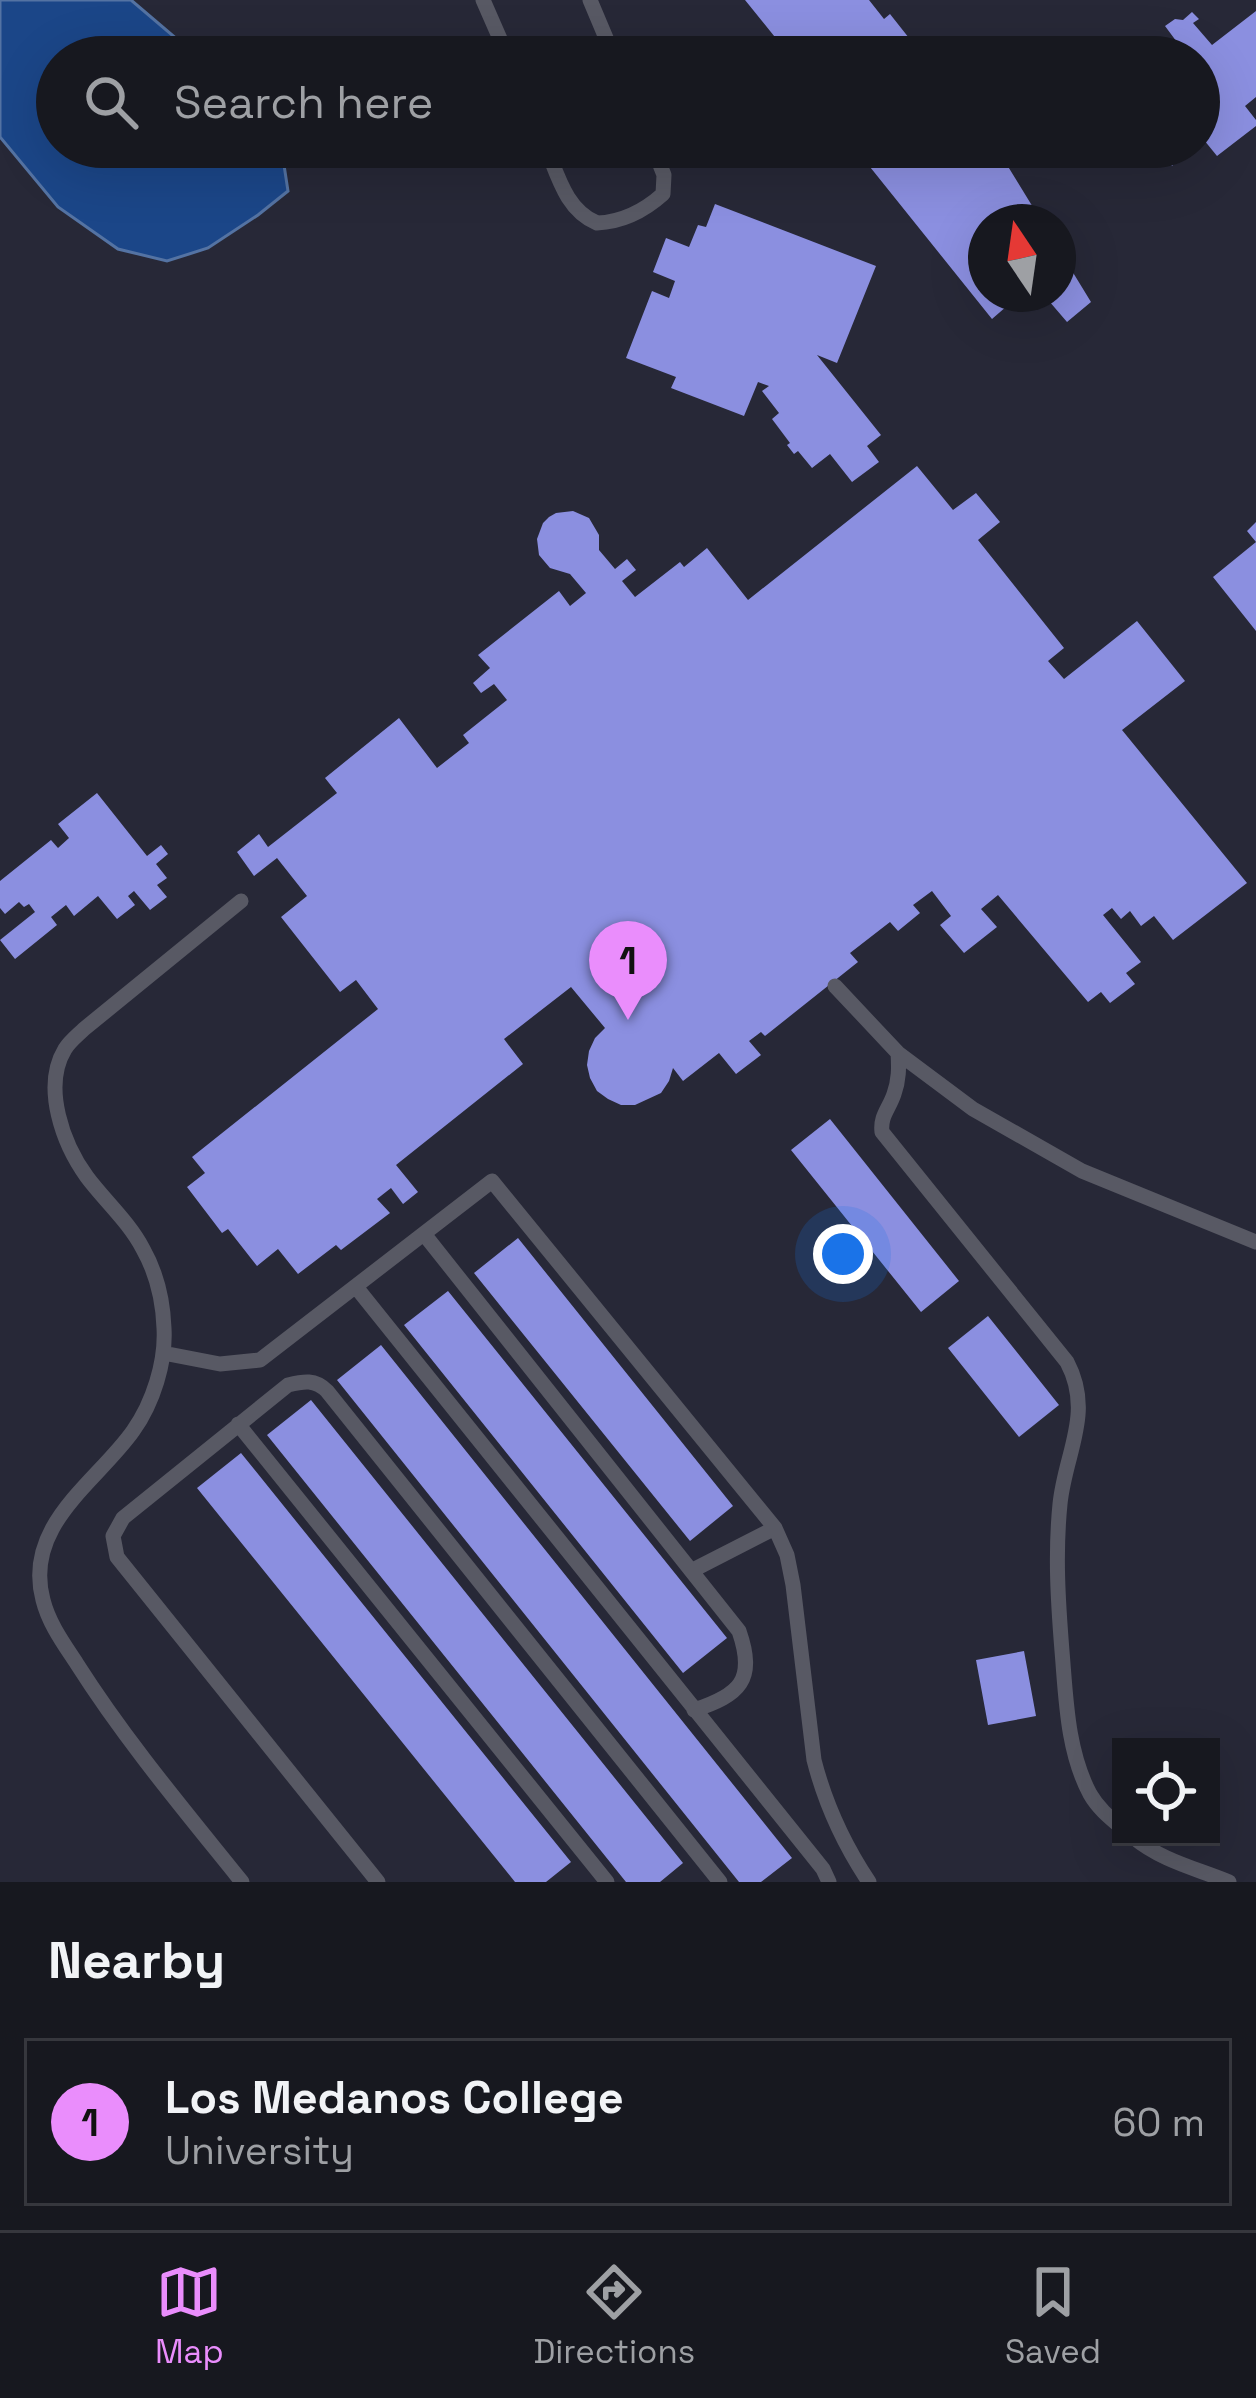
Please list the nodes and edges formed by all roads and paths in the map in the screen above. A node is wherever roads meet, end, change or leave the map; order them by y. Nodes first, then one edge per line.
1 (483, 0) edge
2 (590, 0) edge
3 (499, 36) edge
4 (605, 36) edge
5 (555, 168) edge
6 (661, 168) edge
7 (242, 901) dead end
8 (835, 986) dead end
9 (898, 1053) junction
10 (424, 1234) junction
11 (1256, 1242) edge
12 (356, 1287) junction
13 (163, 1353) junction
14 (238, 1424) junction
15 (776, 1528) junction
16 (693, 1570) junction
17 (694, 1710) junction
18 (1112, 1819) edge
19 (1144, 1846) edge
20 (826, 1876) edge
21 (867, 1881) edge
22 (242, 1882) edge
23 (378, 1882) edge
24 (607, 1882) edge
25 (720, 1882) edge
26 (1229, 1882) edge

1 - 3 lane
2 - 4 lane
5 - 6 lane
7 - 13 lane
8 - 9 lane
9 - 11 lane
9 - 18 lane
10 - 12 lane
10 - 15 lane
10 - 16 lane
12 - 13 lane
12 - 17 lane
13 - 22 lane
14 - 23 lane
14 - 24 lane
14 - 25 lane
15 - 16 lane
15 - 21 lane
16 - 17 lane
17 - 20 lane
19 - 26 lane

